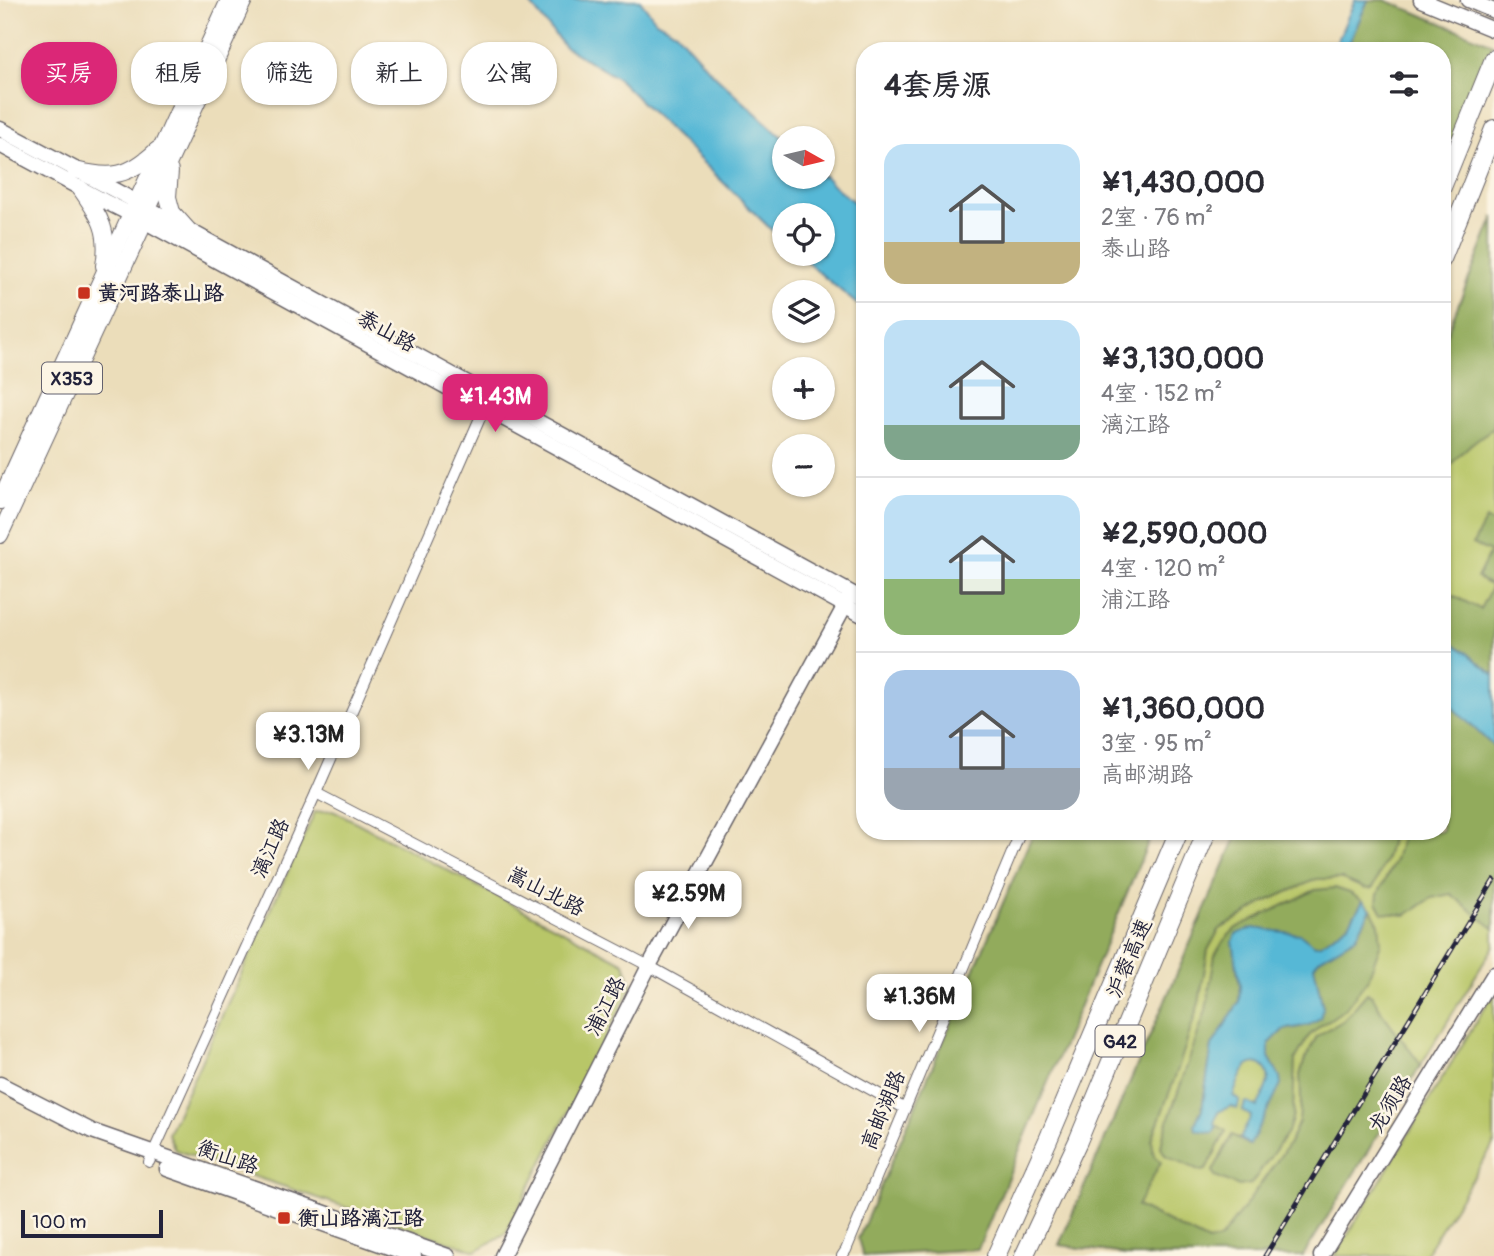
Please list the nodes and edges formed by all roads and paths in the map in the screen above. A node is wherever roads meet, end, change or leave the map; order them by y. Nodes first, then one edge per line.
1 (229, 0) edge
2 (244, 0) edge
3 (1421, 0) edge
4 (1468, 0) edge
5 (1494, 11) edge
6 (1494, 30) edge
7 (1492, 64) edge
8 (0, 129) edge
9 (1494, 129) edge
10 (0, 145) edge
11 (168, 149) junction
12 (1451, 165) edge
13 (75, 170) junction
14 (80, 188) junction
15 (140, 212) junction
16 (190, 231) junction
17 (1451, 236) edge
18 (101, 282) junction
19 (487, 402) junction
20 (0, 501) edge
21 (0, 535) edge
22 (853, 599) edge
23 (316, 793) junction
24 (1017, 840) edge
25 (1175, 840) edge
26 (1203, 840) edge
27 (649, 966) junction
28 (1494, 974) edge
29 (0, 1084) edge
30 (0, 1094) edge
31 (904, 1108) junction
32 (151, 1158) junction
33 (998, 1251) edge
34 (1026, 1252) edge
35 (844, 1254) edge
36 (414, 1256) edge
37 (448, 1256) edge
38 (502, 1256) edge
39 (1321, 1256) edge

1 - 11 main road, X353
2 - 11 main road, X353
3 - 6 street
4 - 5 street
7 - 12 highway
8 - 13 street, 泰山路
9 - 17 highway
10 - 14 street, 泰山路
11 - 13 main road
11 - 15 main road, X353
11 - 16 main road
13 - 15 street, 泰山路
14 - 15 street, 泰山路
14 - 18 main road
15 - 16 street, 泰山路
15 - 18 main road, X353
15 - 19 street, 泰山路
15 - 21 main road, X353
16 - 19 street, 泰山路
18 - 20 main road, X353
19 - 22 street, 泰山路
19 - 23 street, 漓江路
22 - 27 street, 浦江路
23 - 27 street, 嵩山北路
23 - 32 street, 漓江路
24 - 31 street, 高邮湖路
25 - 33 highway, 沪蓉高速 / G42
26 - 34 highway, 沪蓉高速 / G42
27 - 31 street, 嵩山北路
27 - 38 street, 浦江路
28 - 39 street, 龙须路
29 - 32 street, 衡山路
30 - 32 street, 衡山路
31 - 35 street, 高邮湖路
32 - 36 street, 衡山路
32 - 37 street, 衡山路

